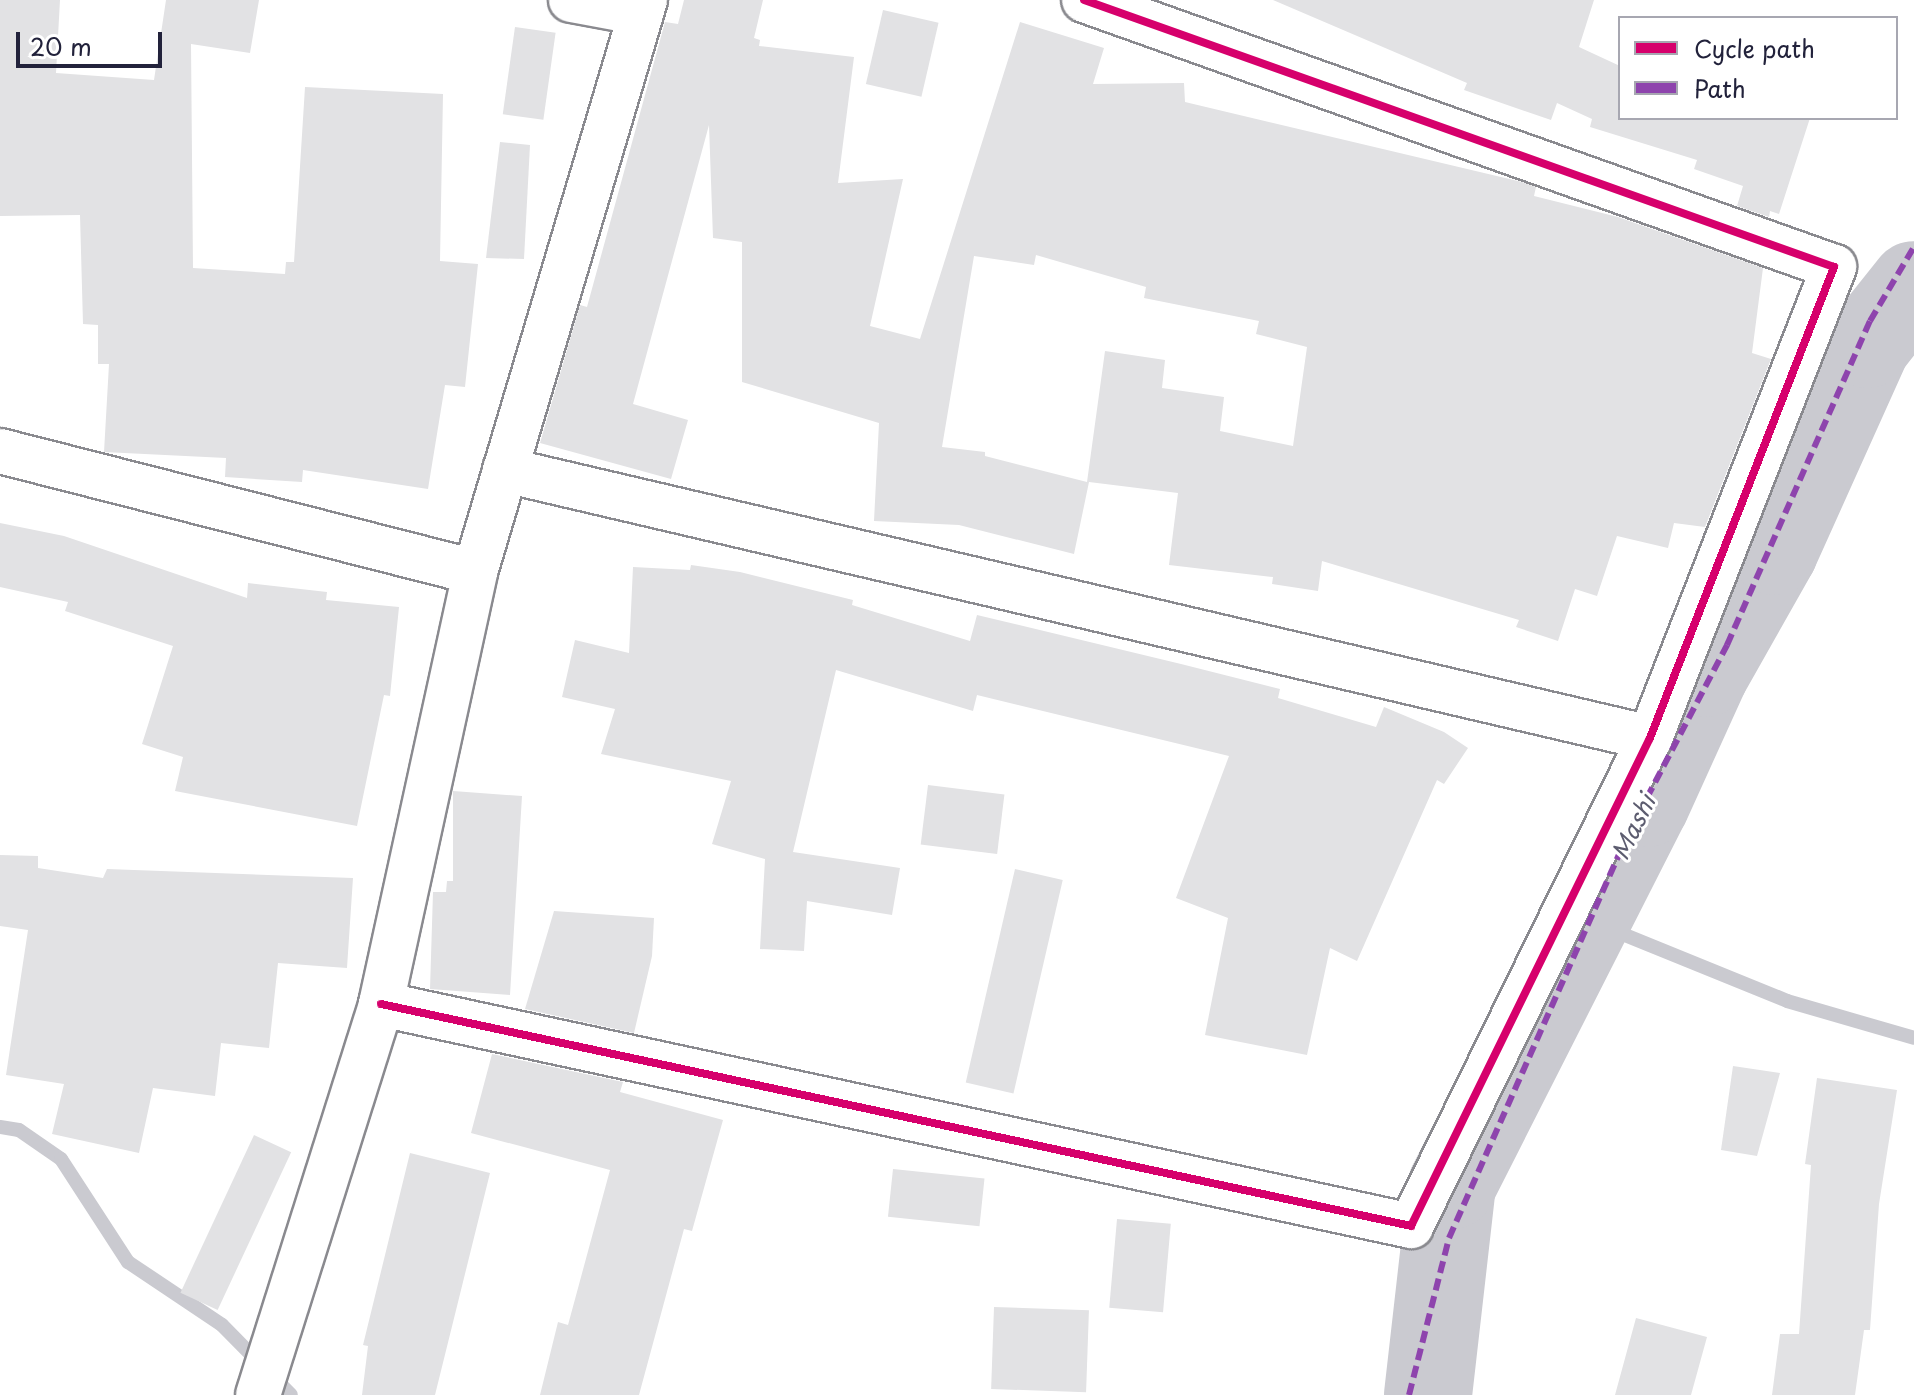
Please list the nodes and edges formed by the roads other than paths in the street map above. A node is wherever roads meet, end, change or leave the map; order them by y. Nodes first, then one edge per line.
1 (571, 0) edge
2 (1084, 0) edge
3 (643, 6) edge
4 (0, 451) edge
5 (505, 470) junction
6 (475, 572) junction
7 (1650, 738) junction
8 (381, 1004) junction
9 (258, 1395) edge

1 - 3 street
2 - 7 street
3 - 5 street
4 - 6 street
5 - 6 street
5 - 7 street
6 - 8 street
7 - 8 street
8 - 9 street

